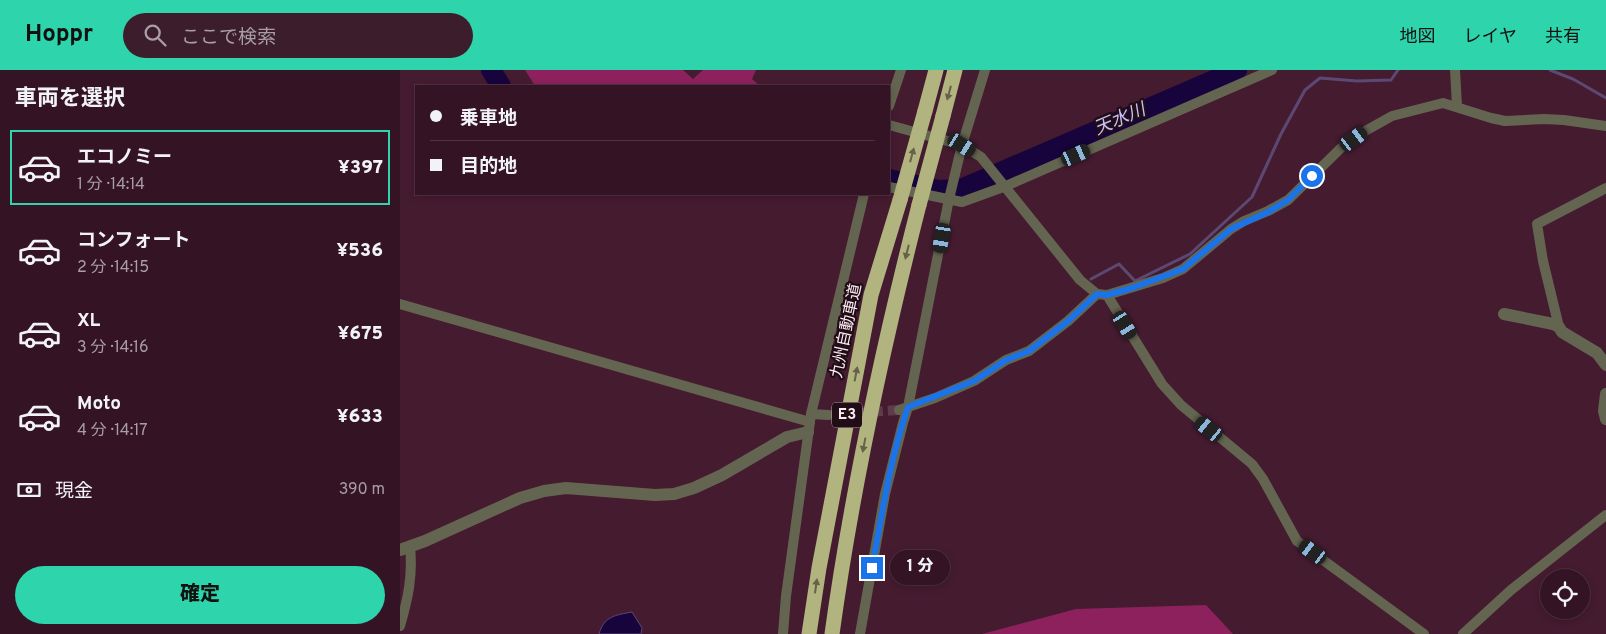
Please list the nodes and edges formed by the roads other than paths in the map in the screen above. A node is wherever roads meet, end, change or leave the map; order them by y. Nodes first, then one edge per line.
1 (901, 70) edge
2 (936, 70) edge
3 (955, 70) edge
4 (985, 70) edge
5 (1272, 70) edge
6 (1455, 70) edge
7 (890, 103) edge
8 (1457, 106) junction
9 (890, 125) edge
10 (1606, 126) edge
11 (962, 145) junction
12 (1006, 186) junction
13 (890, 187) edge
14 (1606, 188) edge
15 (864, 195) edge
16 (949, 198) junction
17 (1102, 294) junction
18 (400, 304) edge
19 (1504, 314) dead end
20 (1558, 327) junction
21 (1606, 365) edge
22 (1606, 394) edge
23 (904, 408) junction
24 (828, 415) tunnel mouth
25 (1606, 419) edge
26 (809, 423) junction
27 (1606, 515) edge
28 (405, 549) edge
29 (400, 626) edge
30 (783, 634) edge
31 (809, 634) edge
32 (832, 634) edge
33 (860, 634) edge
34 (1424, 634) edge
35 (1463, 634) edge

1 - 7 street
31 -> 2 highway, 九州自動車道 / E3, bridge
3 -> 32 highway, E3, bridge
4 - 11 street
5 - 12 street
6 - 8 street
8 - 10 street
8 - 17 street
9 - 11 street
11 - 12 street
11 - 16 street
12 - 16 street
12 - 17 street
13 - 16 street
14 - 20 street
15 - 26 street
16 - 23 street
17 - 23 street
17 - 34 street
18 - 26 street
19 - 20 street
20 - 21 street
22 - 25 street
23 - 33 street
24 - 26 street
26 - 28 street
26 - 30 street
27 - 35 street
28 - 29 street

